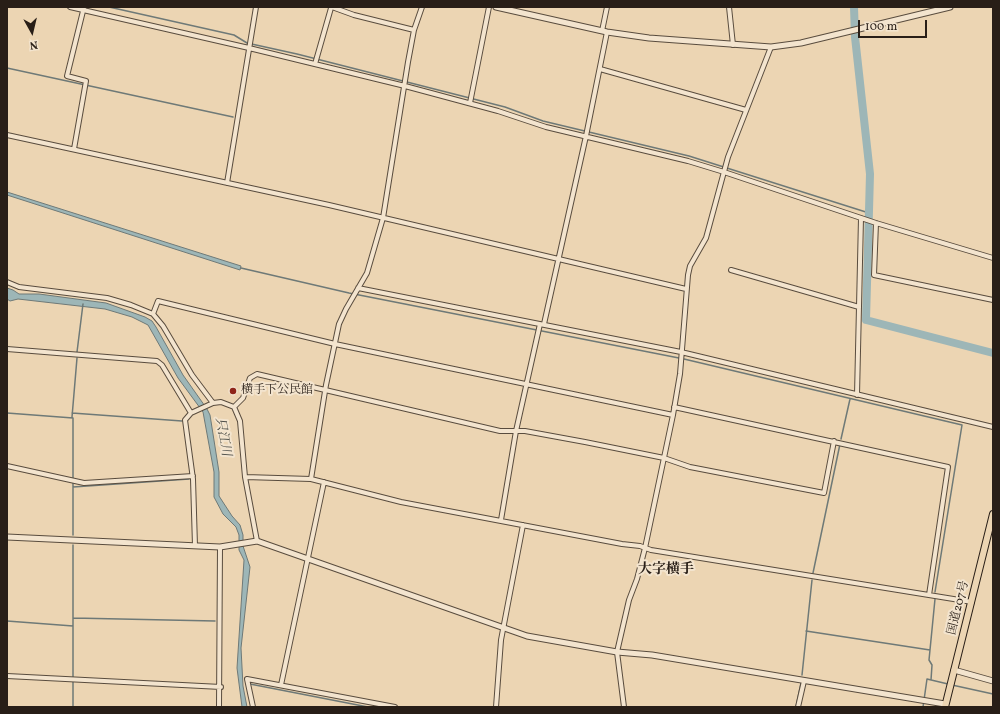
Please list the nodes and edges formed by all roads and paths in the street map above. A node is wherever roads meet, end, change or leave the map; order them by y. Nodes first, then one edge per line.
1 (70, 7) edge
2 (256, 7) edge
3 (422, 7) edge
4 (489, 7) edge
5 (496, 7) edge
6 (608, 7) edge
7 (729, 7) edge
8 (950, 7) edge
9 (332, 8) edge
10 (509, 8) edge
11 (84, 9) edge
12 (935, 9) edge
13 (414, 30) junction
14 (604, 31) junction
15 (249, 45) junction
16 (734, 45) junction
17 (771, 47) junction
18 (315, 63) junction
19 (600, 68) junction
20 (405, 86) junction
21 (470, 103) junction
22 (746, 110) junction
23 (7, 135) edge
24 (586, 136) junction
25 (74, 150) junction
26 (724, 172) junction
27 (227, 182) junction
28 (383, 218) junction
29 (861, 218) junction
30 (876, 224) junction
31 (993, 258) edge
32 (559, 259) junction
33 (731, 270) dead end
34 (7, 282) edge
35 (686, 288) junction
36 (357, 289) junction
37 (993, 300) edge
38 (859, 307) junction
39 (153, 314) junction
40 (541, 325) junction
41 (335, 344) junction
42 (7, 349) edge
43 (681, 354) junction
44 (528, 384) junction
45 (326, 390) junction
46 (857, 395) junction
47 (213, 403) junction
48 (234, 407) junction
49 (674, 407) junction
50 (192, 413) junction
51 (673, 415) junction
52 (993, 427) edge
53 (516, 431) junction
54 (834, 441) junction
55 (664, 458) junction
56 (7, 466) edge
57 (193, 476) junction
58 (245, 477) junction
59 (311, 479) junction
60 (324, 482) junction
61 (993, 514) edge
62 (500, 520) junction
63 (523, 525) junction
64 (7, 537) edge
65 (257, 541) junction
66 (195, 546) junction
67 (220, 547) junction
68 (645, 548) junction
69 (307, 558) junction
70 (929, 595) junction
71 (972, 602) junction
72 (503, 629) junction
73 (616, 652) junction
74 (954, 670) junction
75 (7, 676) edge
76 (804, 681) junction
77 (993, 681) edge
78 (281, 685) junction
79 (221, 687) junction
80 (945, 706) edge
81 (219, 707) edge
82 (253, 707) edge
83 (395, 707) edge
84 (496, 707) edge
85 (624, 707) edge
86 (798, 707) edge

1 - 11 street
2 - 15 street
3 - 13 street
4 - 21 street
5 - 10 street
6 - 14 street
7 - 16 street
8 - 12 street
9 - 13 street
9 - 18 street
10 - 14 street
11 - 15 street
11 - 25 street
12 - 17 street
13 - 20 street
14 - 16 street
14 - 19 street
15 - 18 street
15 - 27 street
16 - 17 street
17 - 22 street
18 - 20 street
19 - 22 street
19 - 24 street
20 - 21 street
20 - 28 street
21 - 24 street
22 - 26 street
23 - 25 street
24 - 26 street
24 - 32 street
25 - 27 street
26 - 29 street
26 - 35 street
27 - 28 street
28 - 32 street
28 - 36 street
29 - 30 street
29 - 38 street
30 - 31 street
30 - 37 street
32 - 35 street
32 - 40 street
33 - 38 street
34 - 39 street
35 - 43 street
36 - 40 street
36 - 41 street
38 - 46 street
39 - 41 street
39 - 47 street
40 - 43 street
40 - 44 street
41 - 44 street
41 - 45 street
42 - 50 street
43 - 46 street
43 - 49 street
44 - 51 street
44 - 53 street
45 - 48 street
45 - 53 street
45 - 59 street
46 - 52 street
47 - 48 street
47 - 50 street
48 - 58 street
49 - 51 street
49 - 54 street
50 - 57 street
51 - 55 street
53 - 55 street
53 - 62 street
54 - 55 street
54 - 70 street
55 - 68 street
56 - 57 street
57 - 66 street
58 - 59 street
58 - 65 street
59 - 60 street
60 - 62 street
60 - 69 street
61 - 71 highway, 国道207号
62 - 63 street
63 - 68 street
63 - 72 street
64 - 66 street
65 - 67 street
65 - 69 street
66 - 67 street
67 - 79 street
68 - 70 street
68 - 73 street
69 - 72 street
69 - 78 street
70 - 71 street
71 - 74 highway, 国道207号
72 - 73 street
72 - 84 street
73 - 76 street
73 - 85 street
74 - 77 street
74 - 80 highway, 国道207号
75 - 79 street
76 - 80 street
76 - 86 street
78 - 82 street
78 - 83 street
79 - 81 street

